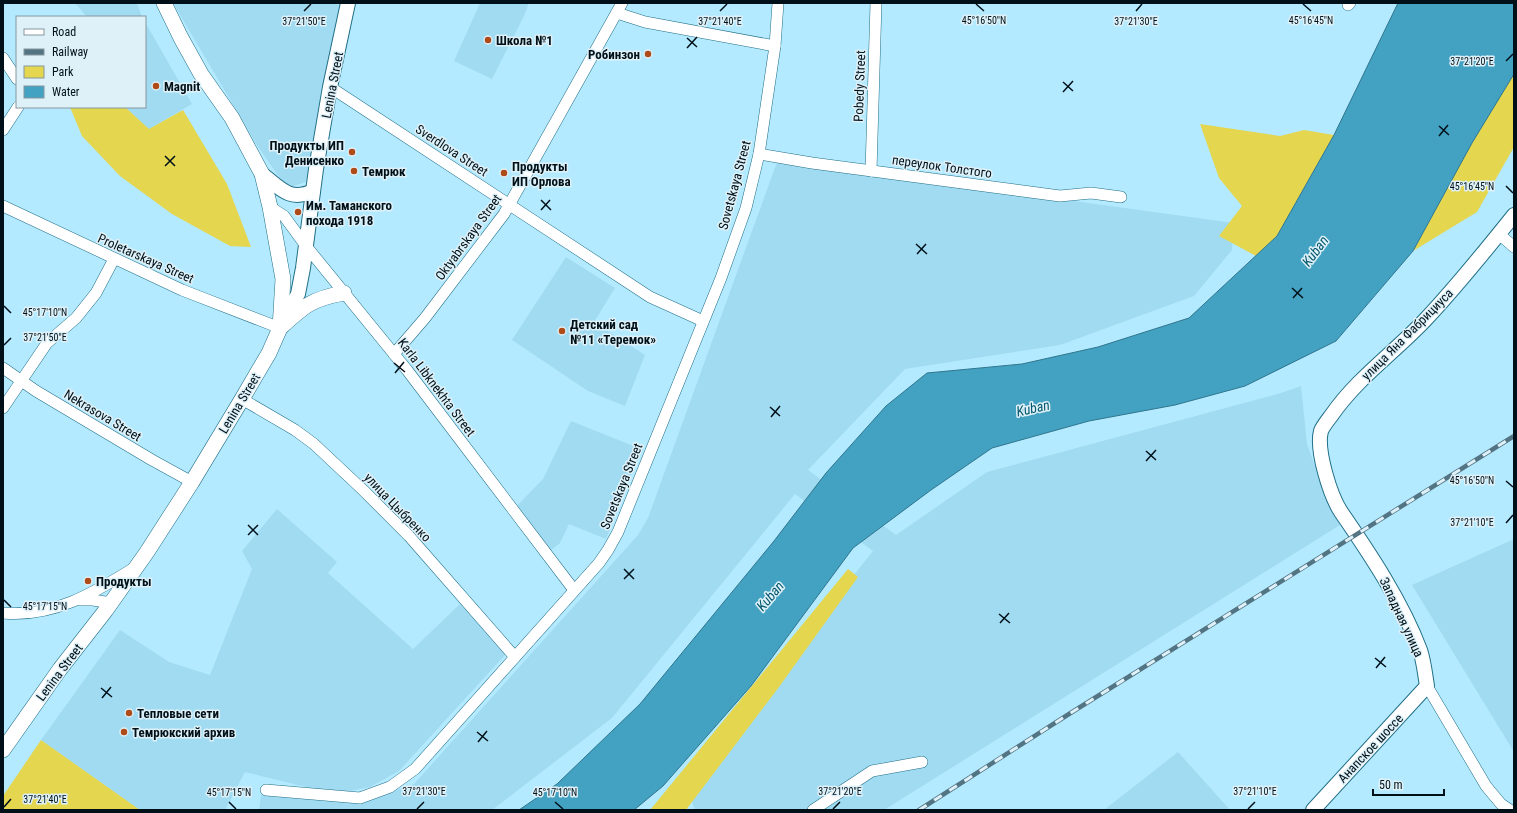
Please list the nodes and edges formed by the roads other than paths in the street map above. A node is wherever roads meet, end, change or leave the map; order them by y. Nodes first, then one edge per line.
1 (164, 3) edge
2 (348, 3) edge
3 (778, 3) edge
4 (876, 3) edge
5 (620, 8) edge
6 (775, 46) junction
7 (3, 58) edge
8 (16, 78) edge
9 (330, 87) junction
10 (17, 108) edge
11 (3, 130) edge
12 (759, 154) junction
13 (871, 171) junction
14 (262, 174) junction
15 (313, 191) junction
16 (1121, 197) dead end
17 (510, 205) junction
18 (3, 206) edge
19 (270, 207) junction
20 (1514, 215) edge
21 (1499, 234) junction
22 (306, 246) junction
23 (1514, 247) edge
24 (114, 259) junction
25 (344, 293) junction
26 (703, 321) junction
27 (280, 328) junction
28 (394, 354) junction
29 (3, 368) edge
30 (22, 380) junction
31 (242, 399) junction
32 (3, 408) edge
33 (1323, 461) joint
34 (192, 482) junction
35 (137, 566) junction
36 (574, 590) junction
37 (77, 600) junction
38 (111, 603) junction
39 (3, 613) edge
40 (515, 657) junction
41 (1427, 686) junction
42 (3, 750) edge
43 (922, 762) dead end
44 (266, 790) dead end
45 (813, 810) edge
46 (1313, 810) edge
47 (1510, 810) edge

1 - 14 main road
2 - 9 street, Lenina Street
3 - 6 street, Sovetskaya Street
4 - 13 street, Pobedy Street
5 - 6 street
5 - 17 street, Oktyabrskaya Street
6 - 12 street, Sovetskaya Street
7 - 8 street
9 - 15 street, Lenina Street
9 - 17 street, Sverdlova Street
10 - 11 street
12 - 13 street, переулок Толстого
12 - 26 street, Sovetskaya Street
13 - 16 street, переулок Толстого
14 - 15 street
14 - 19 main road
15 - 22 street, Lenina Street
17 - 26 street, Sverdlova Street
17 - 28 street, Oktyabrskaya Street
18 - 24 street, Proletarskaya Street
19 - 22 street, Karla Libknekhta Street
19 - 27 main road
20 - 21 street, улица Яна Фабрициуса
21 - 23 street
21 - 33 street, улица Яна Фабрициуса
22 - 25 street, Karla Libknekhta Street
22 - 27 street, Lenina Street
24 - 27 street, Proletarskaya Street
24 - 30 street
25 - 27 main road
25 - 28 street, Karla Libknekhta Street
26 - 36 street, Sovetskaya Street
27 - 31 main road, Lenina Street
28 - 36 street, Karla Libknekhta Street
29 - 30 street, Nekrasova Street
30 - 32 street
30 - 34 street, Nekrasova Street
31 - 34 main road, Lenina Street
31 - 40 street, улица Цыбренко
33 - 41 street, Западная улица
34 - 35 main road, Lenina Street
35 - 37 street
35 - 38 main road, Lenina Street
36 - 40 street, Sovetskaya Street
37 - 38 street
37 - 39 street
38 - 42 main road, Lenina Street
40 - 44 street, Sovetskaya Street
41 - 46 street, Анапское шоссе
41 - 47 street, Западная улица
43 - 45 street

